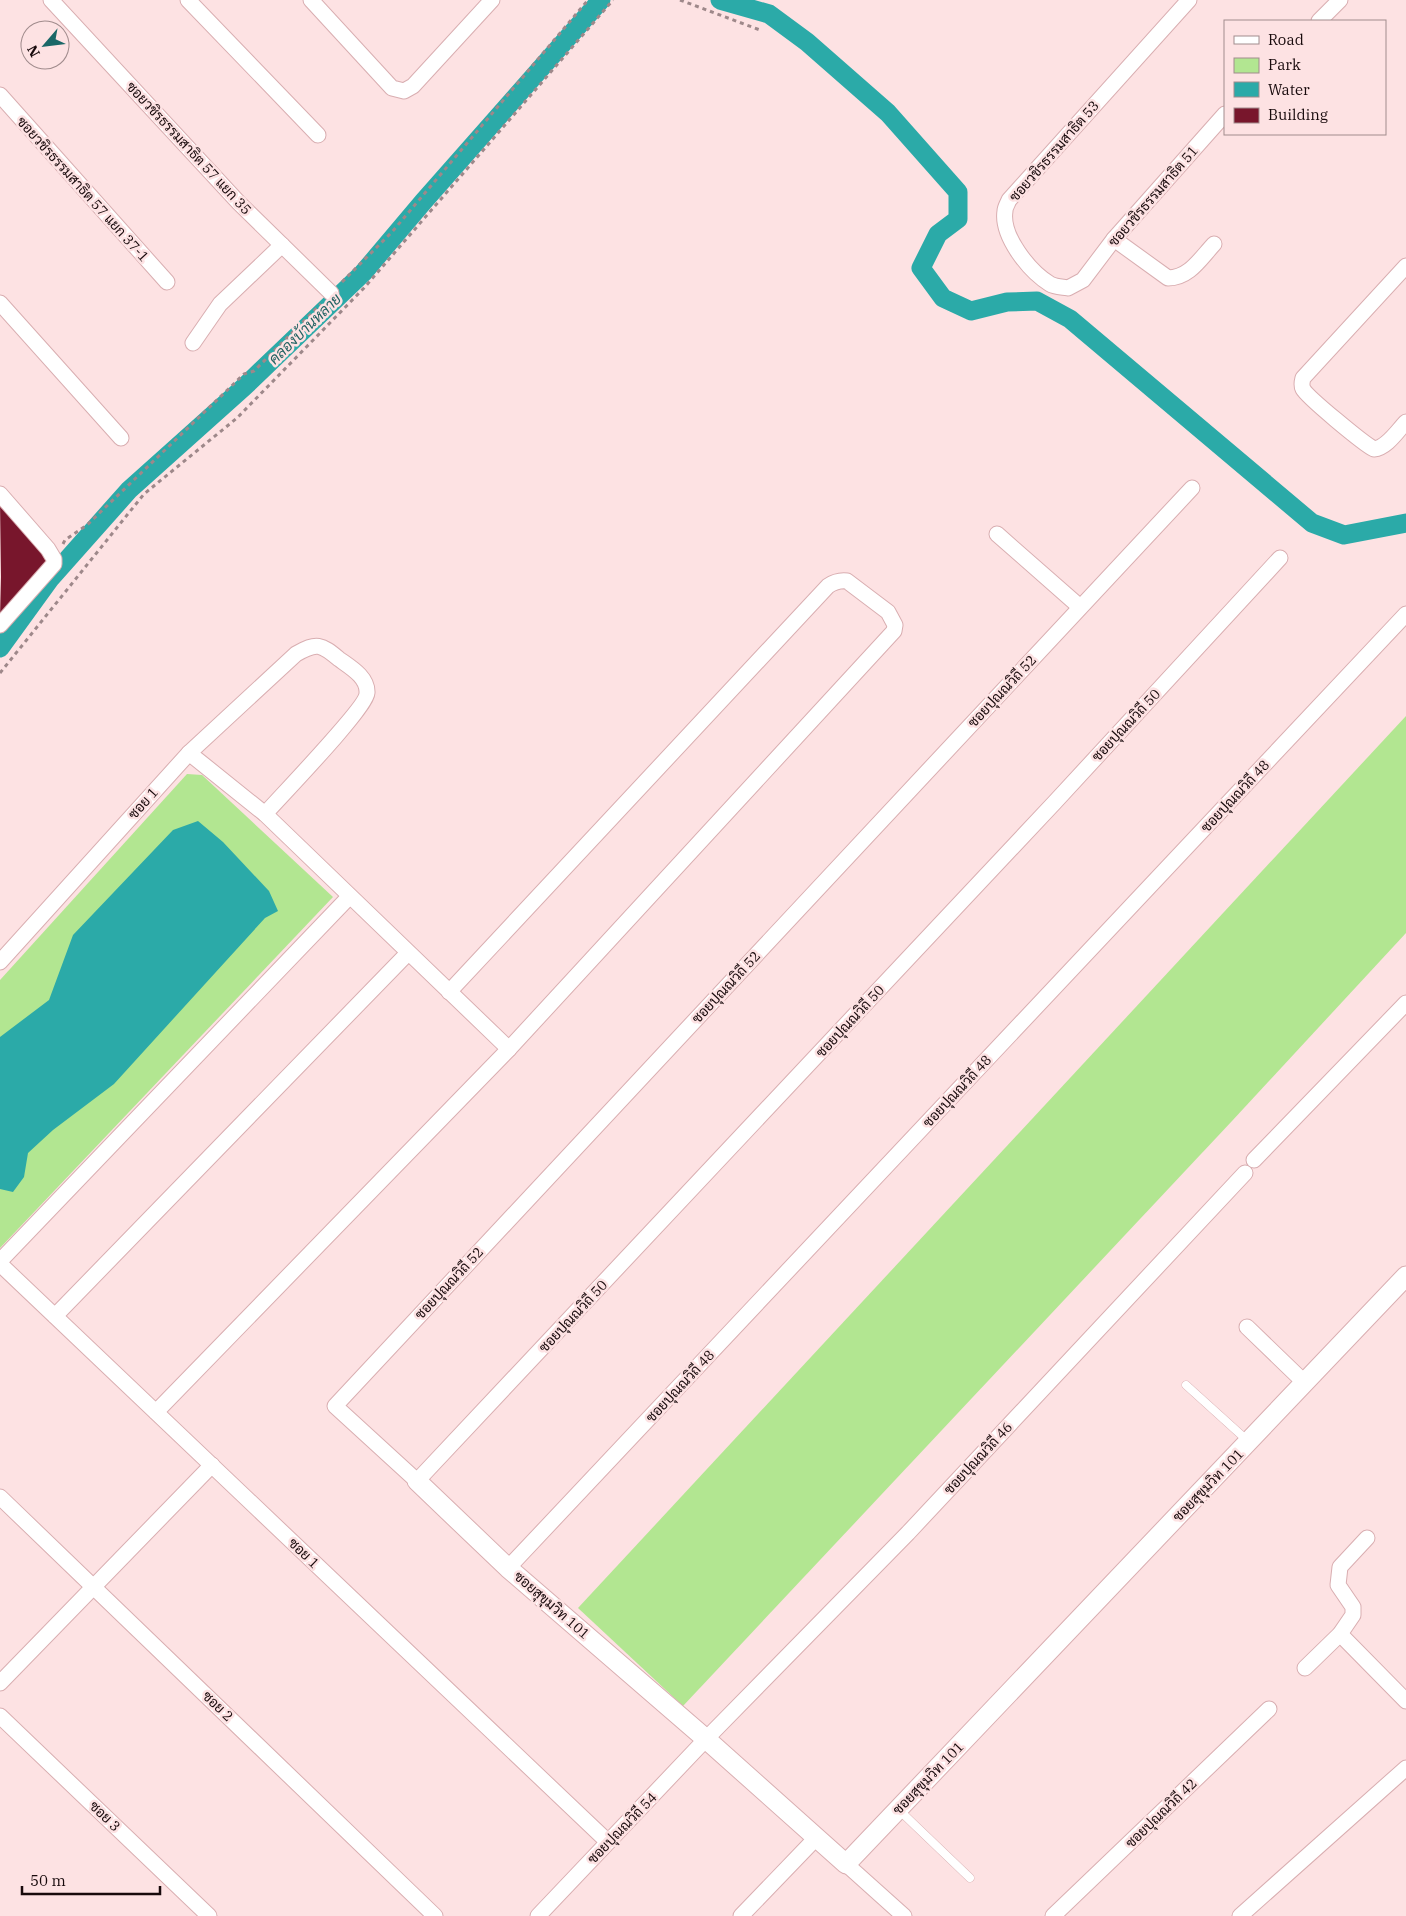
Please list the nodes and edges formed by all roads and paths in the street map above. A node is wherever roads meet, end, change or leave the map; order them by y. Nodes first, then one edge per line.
1 (51, 0) edge
2 (188, 0) edge
3 (311, 0) edge
4 (492, 0) edge
5 (588, 0) edge
6 (613, 0) edge
7 (680, 0) edge
8 (1189, 0) edge
9 (1340, 0) edge
10 (1320, 20) edge
11 (760, 30) dead end
12 (0, 95) edge
13 (1224, 115) edge
14 (318, 135) dead end
15 (1114, 239) junction
16 (1214, 244) dead end
17 (282, 245) junction
18 (1406, 266) edge
19 (1082, 280) joint
20 (167, 282) dead end
21 (331, 293) junction
22 (0, 303) edge
23 (193, 343) dead end
24 (1406, 422) edge
25 (121, 438) dead end
26 (1192, 488) dead end
27 (0, 494) edge
28 (997, 534) dead end
29 (62, 548) dead end
30 (1280, 558) dead end
31 (1080, 607) junction
32 (1406, 614) edge
33 (0, 625) edge
34 (0, 673) edge
35 (189, 753) junction
36 (264, 814) junction
37 (349, 897) junction
38 (408, 953) junction
39 (0, 962) edge
40 (449, 992) junction
41 (1406, 1003) edge
42 (509, 1049) junction
43 (1254, 1160) dead end
44 (1244, 1172) dead end
45 (0, 1263) edge
46 (1406, 1276) edge
47 (55, 1316) junction
48 (1247, 1327) dead end
49 (1305, 1383) junction
50 (1186, 1385) dead end
51 (156, 1412) junction
52 (1249, 1442) junction
53 (212, 1465) junction
54 (417, 1481) junction
55 (0, 1496) edge
56 (1367, 1538) dead end
57 (508, 1568) junction
58 (94, 1587) junction
59 (1340, 1634) junction
60 (1305, 1668) dead end
61 (0, 1683) edge
62 (1406, 1701) edge
63 (1269, 1709) dead end
64 (0, 1716) edge
65 (706, 1739) junction
66 (1406, 1768) edge
67 (898, 1809) junction
68 (816, 1838) junction
69 (608, 1842) junction
70 (846, 1864) junction
71 (970, 1878) dead end
72 (209, 1916) edge
73 (435, 1916) edge
74 (538, 1916) edge
75 (741, 1916) edge
76 (904, 1916) edge
77 (1053, 1916) edge
78 (1240, 1916) edge

1 - 17 street, ซอยวชิรธรรมสาธิต 57 แยก 35
2 - 14 street
3 - 4 street
5 - 21 path
6 - 34 path
7 - 11 path
8 - 19 street, ซอยวชิรธรรมสาธิต 53
9 - 10 street
12 - 20 street, ซอยวชิรธรรมสาธิต 57 แยก 37-1
13 - 15 street, ซอยวชิรธรรมสาธิต 51
15 - 16 street
15 - 19 street, ซอยวชิรธรรมสาธิต 51
17 - 21 street, ซอยวชิรธรรมสาธิต 57 แยก 35
17 - 23 street
18 - 24 street
21 - 29 path
22 - 25 street
26 - 31 street, ซอยปุณณวิถี 52
27 - 33 street
28 - 31 street
30 - 54 street, ซอยปุณณวิถี 50
31 - 54 street, ซอยปุณณวิถี 52
32 - 57 street, ซอยปุณณวิถี 48
35 - 36 street
35 - 36 street, ซอย 1
35 - 39 street, ซอย 1
36 - 37 street
37 - 38 street
37 - 45 street
38 - 40 street
38 - 47 street
40 - 42 street
40 - 42 street
41 - 43 street
42 - 51 street
44 - 65 street, ซอยปุณณวิถี 46
45 - 47 street, ซอย 1
46 - 49 street, ซอยสุขุมวิท 101
47 - 51 street, ซอย 1
48 - 49 street
49 - 52 street, ซอยสุขุมวิท 101
50 - 52 lane
51 - 53 street, ซอย 1
52 - 67 street, ซอยสุขุมวิท 101
53 - 58 street
53 - 69 street, ซอย 1
54 - 57 street, ซอยสุขุมวิท 101
55 - 58 street, ซอย 2
56 - 59 street
57 - 65 street, ซอยสุขุมวิท 101
58 - 61 street
58 - 73 street, ซอย 2
59 - 60 street
59 - 62 street
63 - 77 street, ซอยปุณณวิถี 42
64 - 72 street, ซอย 3
65 - 68 street, ซอยสุขุมวิท 101
65 - 69 street, ซอยปุณณวิถี 54
66 - 78 street
67 - 70 street, ซอยสุขุมวิท 101
67 - 71 lane
68 - 70 street, ซอยสุขุมวิท 101
68 - 75 street
69 - 74 street, ซอยปุณณวิถี 54
70 - 76 street

